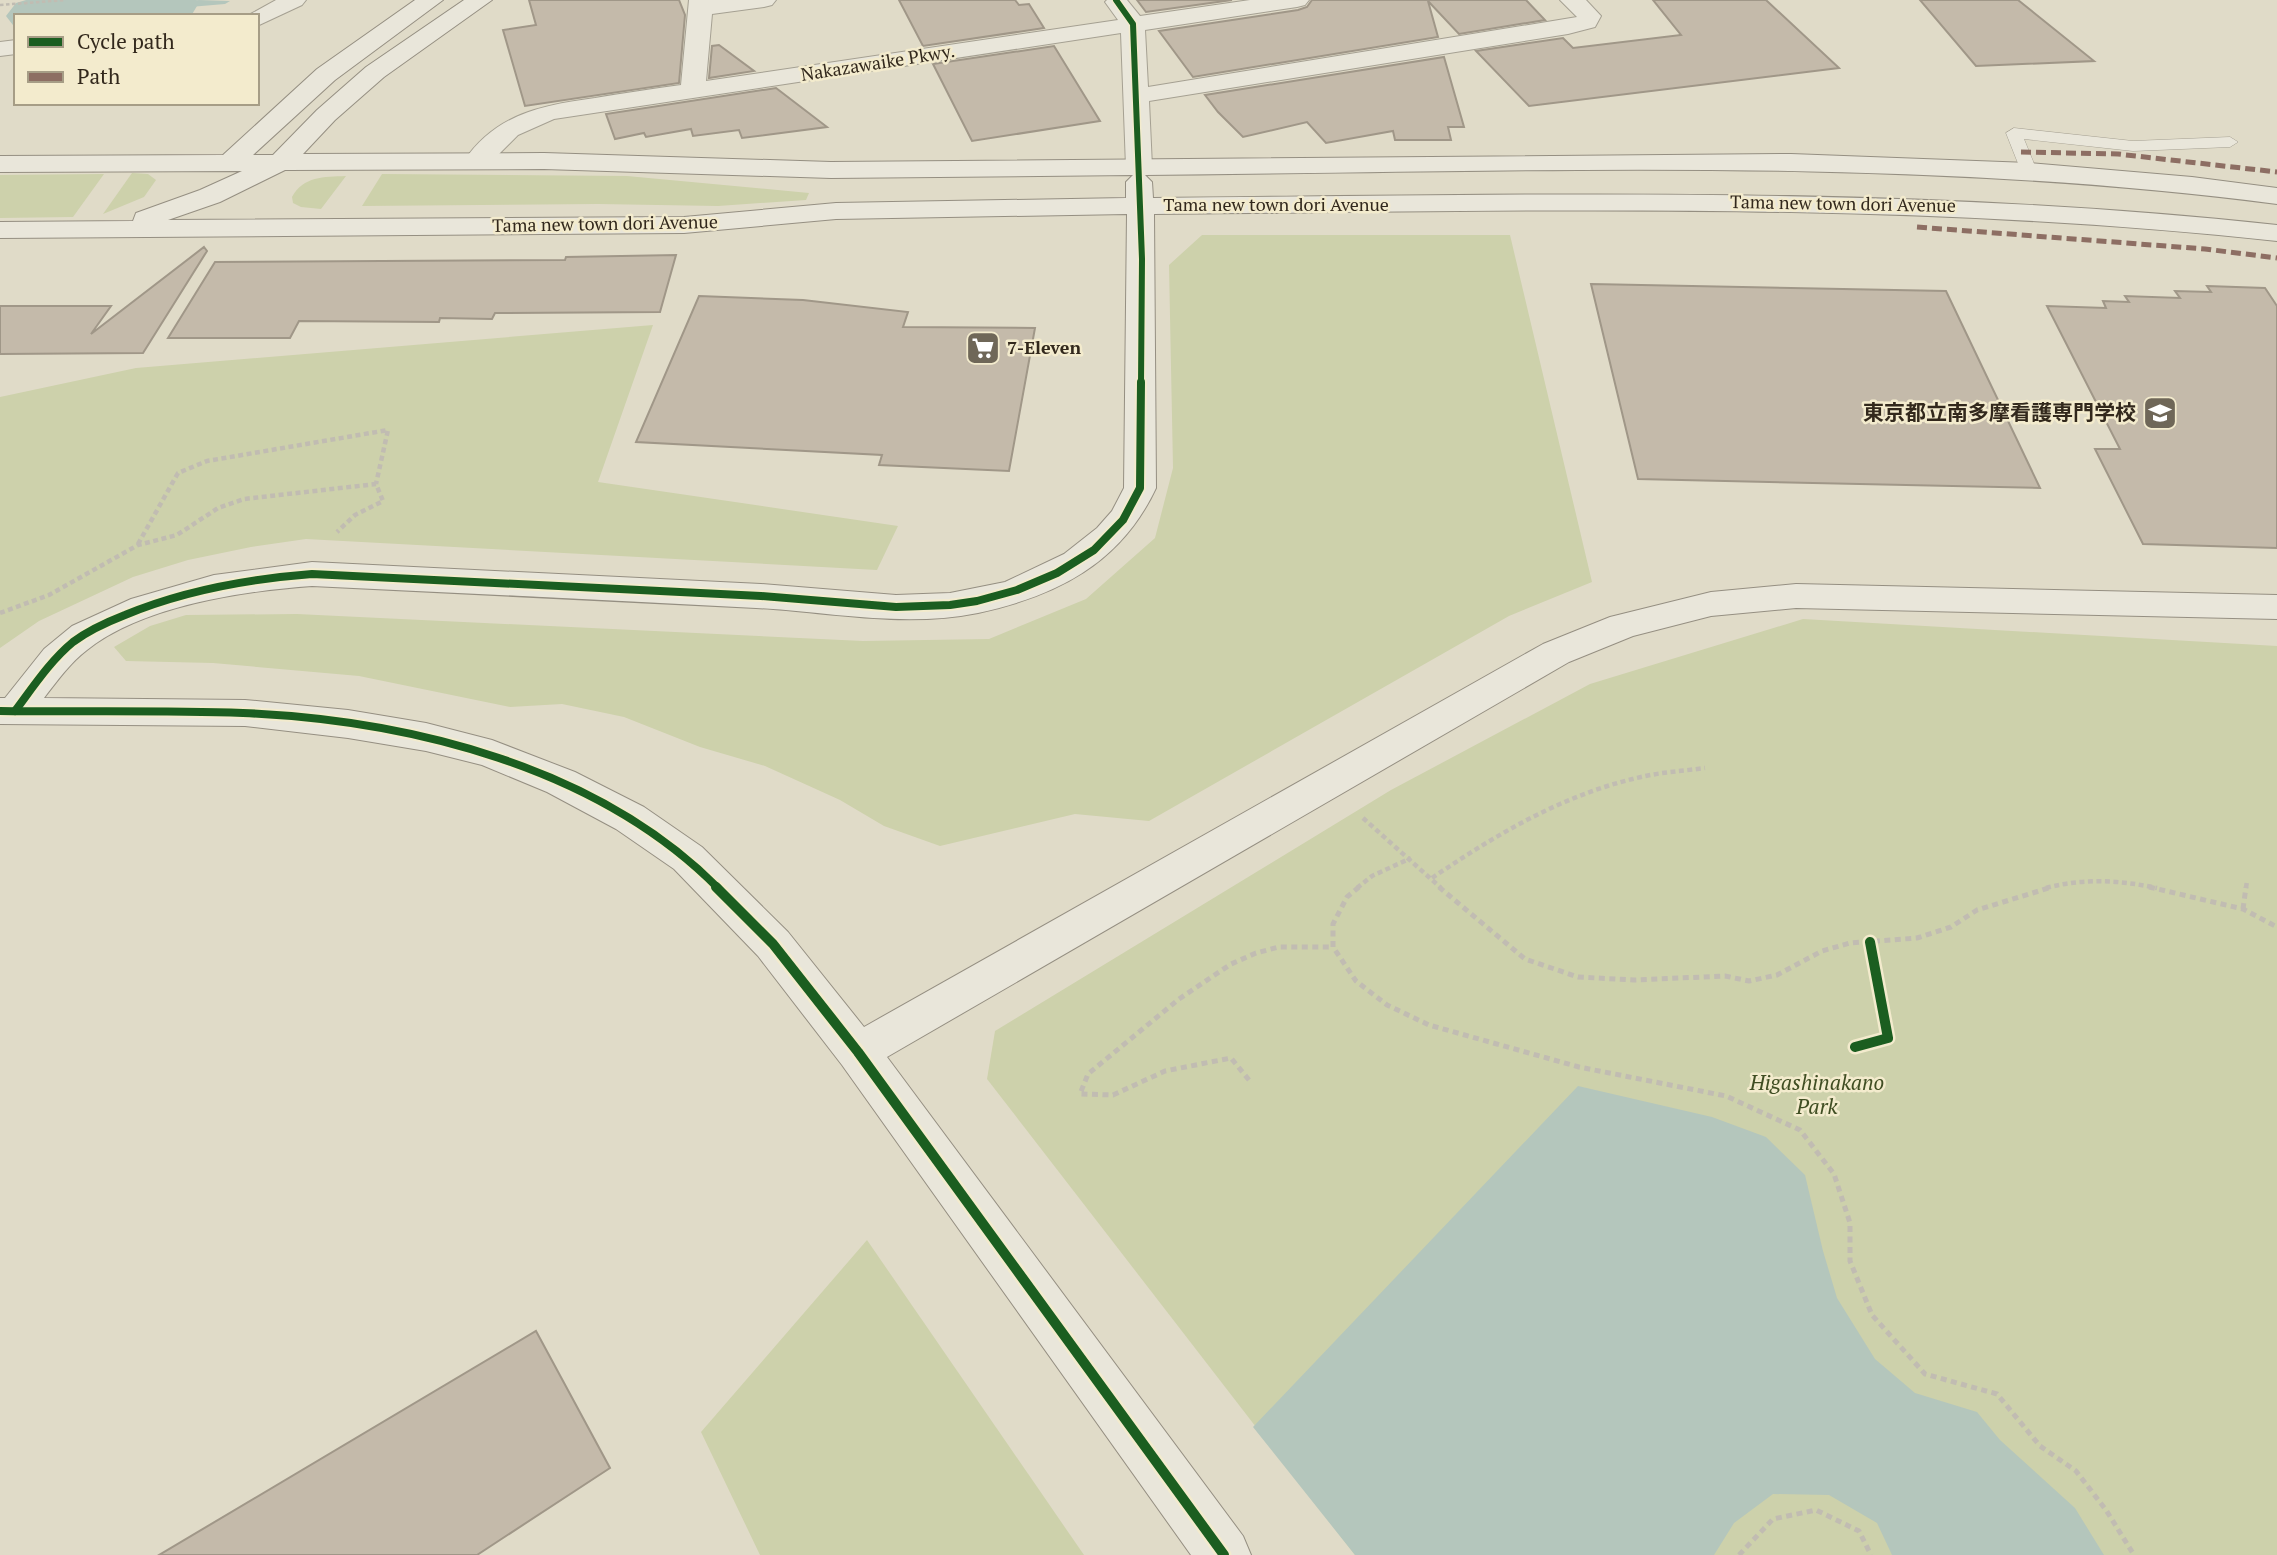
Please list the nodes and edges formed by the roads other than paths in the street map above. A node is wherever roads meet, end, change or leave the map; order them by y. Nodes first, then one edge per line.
1 (294, 0) edge
2 (431, 0) edge
3 (480, 0) edge
4 (764, 0) edge
5 (1116, 0) edge
6 (1297, 0) edge
7 (1572, 0) edge
8 (700, 5) edge
9 (259, 18) edge
10 (1133, 24) junction
11 (693, 91) junction
12 (1136, 96) junction
13 (2230, 142) dead end
14 (477, 161) junction
15 (1650, 161) junction
16 (281, 162) junction
17 (0, 164) edge
18 (1139, 167) junction
19 (2029, 171) junction
20 (235, 173) junction
21 (2277, 196) edge
22 (1670, 202) junction
23 (1140, 206) junction
24 (326, 227) junction
25 (106, 229) junction
26 (0, 230) edge
27 (2277, 233) edge
28 (2277, 607) edge
29 (7, 711) edge
30 (858, 1052) junction
31 (1224, 1555) edge

1 - 9 street
2 - 20 street
3 - 16 street
4 - 8 street
5 - 10 street
6 - 10 street, Nakazawaike Pkwy.
7 - 12 street
8 - 11 street
10 - 11 street, Nakazawaike Pkwy.
10 - 12 street
11 - 14 street, Nakazawaike Pkwy.
12 - 18 street
13 - 19 lane
14 - 16 street, Tama new town dori Avenue
14 - 18 street, Tama new town dori Avenue
15 - 18 street, Tama new town dori Avenue
15 - 19 street, Tama new town dori Avenue
15 - 22 street
16 - 20 street
17 - 20 street
18 - 23 street
19 - 21 street, Tama new town dori Avenue
20 - 24 street
20 - 25 street
22 - 23 street, Tama new town dori Avenue
22 - 27 street, Tama new town dori Avenue
23 - 24 street, Tama new town dori Avenue
23 - 29 street
24 - 25 street, Tama new town dori Avenue
25 - 26 street, Tama new town dori Avenue
28 - 30 street
29 - 30 street
30 - 31 street

